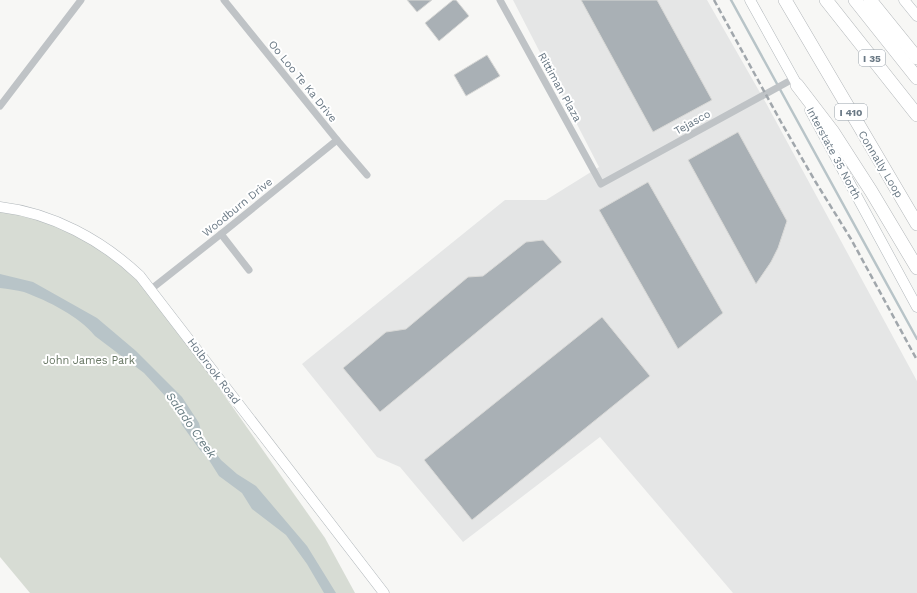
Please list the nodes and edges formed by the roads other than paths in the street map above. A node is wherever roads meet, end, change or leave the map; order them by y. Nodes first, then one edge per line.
1 (80, 0) edge
2 (224, 0) edge
3 (500, 0) edge
4 (750, 0) edge
5 (785, 0) edge
6 (826, 0) edge
7 (854, 0) edge
8 (870, 0) edge
9 (904, 0) edge
10 (917, 16) edge
11 (917, 58) edge
12 (917, 78) edge
13 (795, 82) junction
14 (0, 106) edge
15 (917, 115) edge
16 (337, 140) junction
17 (367, 175) dead end
18 (601, 184) joint
19 (0, 207) edge
20 (917, 224) edge
21 (221, 234) junction
22 (917, 268) edge
23 (249, 270) dead end
24 (150, 290) junction
25 (917, 307) edge
26 (384, 593) edge

1 - 14 street
2 - 16 street, Oo Loo Te Ka Drive
3 - 18 street, Rittiman Plaza
4 - 13 street, Interstate 35 North
5 - 20 highway, Connally Loop / I 410
6 - 15 highway, I 35
7 - 12 highway, I 35
8 - 11 highway
9 - 10 street
13 - 18 street, Tejasco
13 - 22 highway
13 - 25 street, Interstate 35 North
16 - 17 street, Oo Loo Te Ka Drive
16 - 21 street, Woodburn Drive
19 - 24 street, Holbrook Road
21 - 23 street
21 - 24 street, Woodburn Drive
24 - 26 street, Holbrook Road

